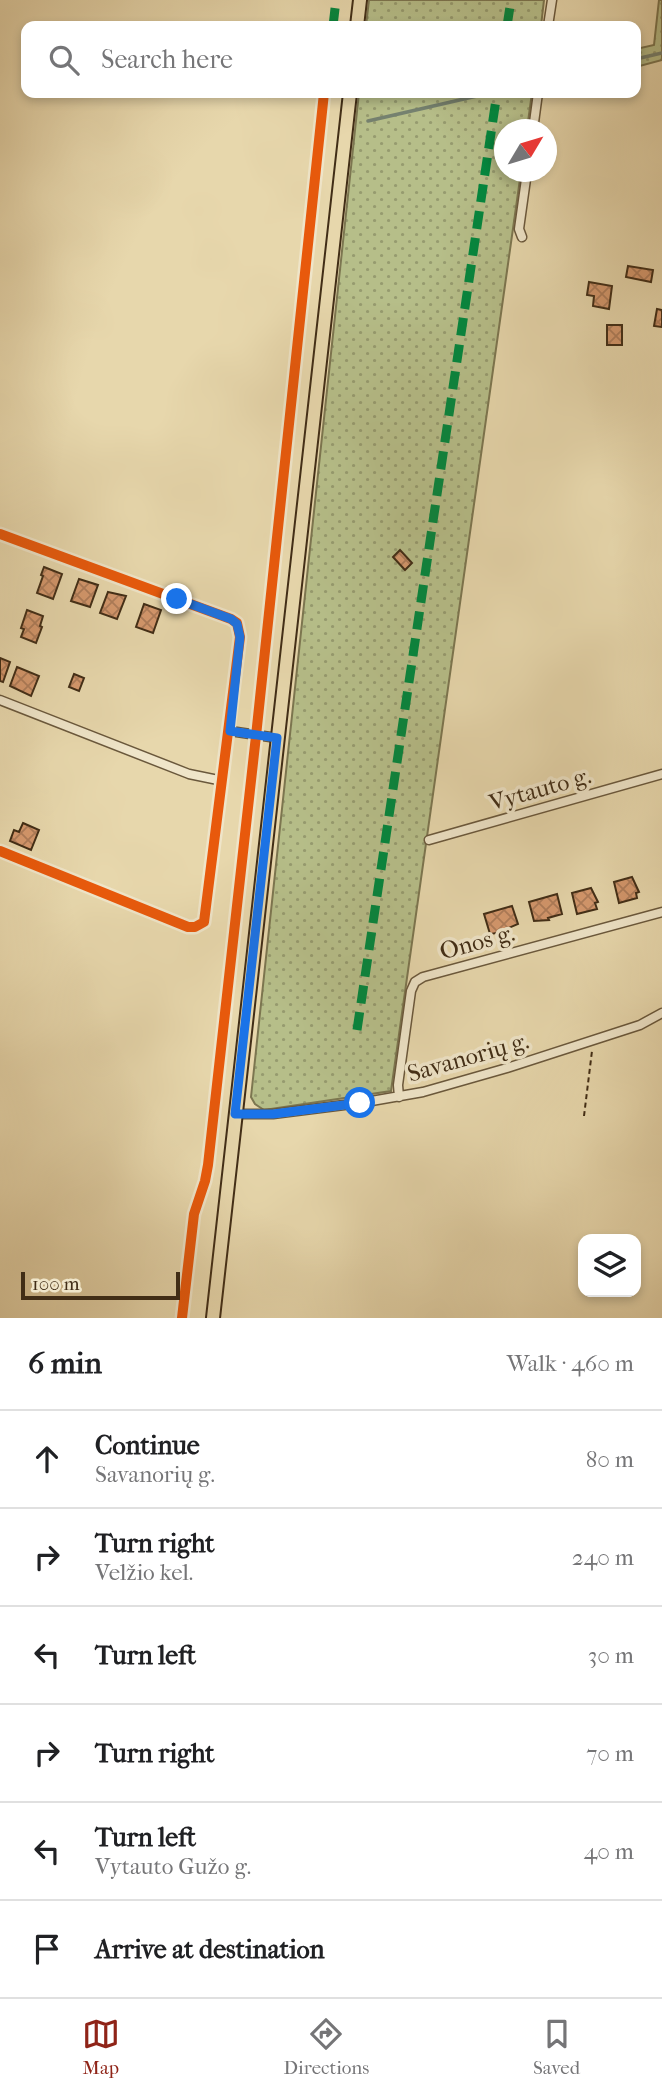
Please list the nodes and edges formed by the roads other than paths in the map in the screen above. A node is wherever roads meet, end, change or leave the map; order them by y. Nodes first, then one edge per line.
1 (360, 0) edge
2 (552, 0) edge
3 (358, 21) edge
4 (549, 21) edge
5 (348, 98) edge
6 (537, 98) edge
7 (534, 119) edge
8 (526, 182) edge
9 (522, 237) dead end
10 (0, 534) edge
11 (0, 700) edge
12 (230, 731) junction
13 (277, 738) junction
14 (662, 774) edge
15 (223, 781) junction
16 (429, 840) dead end
17 (0, 851) edge
18 (662, 912) edge
19 (662, 1013) edge
20 (399, 1097) junction
21 (235, 1114) junction
22 (213, 1318) edge

1 - 3 main road
2 - 4 street
5 - 13 main road
6 - 7 street
8 - 9 street
10 - 12 street
11 - 15 street
12 - 13 street
12 - 15 street
13 - 21 main road
14 - 16 street, Vytauto g.
15 - 17 street
18 - 20 street, Onos g.
19 - 20 street, Savanorių g.
20 - 21 street, Savanorių g.
21 - 22 main road

